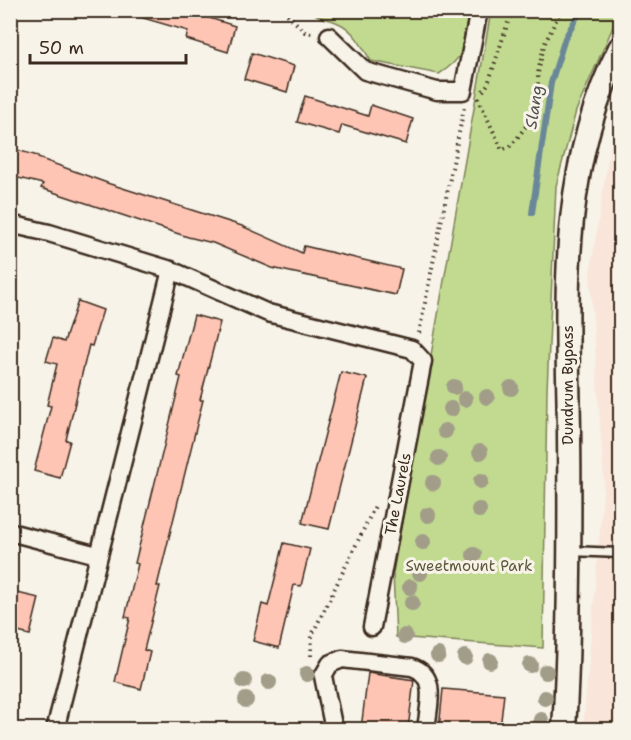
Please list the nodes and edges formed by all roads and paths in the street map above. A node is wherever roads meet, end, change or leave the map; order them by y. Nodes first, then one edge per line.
1 (283, 10) edge
2 (479, 10) edge
3 (512, 10) edge
4 (561, 10) edge
5 (329, 36) joint
6 (621, 48) edge
7 (469, 97) junction
8 (10, 224) edge
9 (171, 270) junction
10 (423, 361) junction
11 (379, 496) dead end
12 (10, 532) edge
13 (569, 551) junction
14 (621, 553) edge
15 (97, 555) junction
16 (372, 627) dead end
17 (311, 656) dead end
18 (55, 729) edge
19 (334, 729) edge
20 (426, 729) edge
21 (564, 729) edge

1 - 5 path
2 - 7 street
3 - 7 path
4 - 7 path
5 - 7 street
6 - 13 main road, Dundrum Bypass
7 - 10 path
8 - 9 street
9 - 10 street
9 - 15 street
10 - 16 street, The Laurels
11 - 17 path
12 - 15 street
13 - 14 lane
13 - 21 main road, Dundrum Bypass
15 - 18 street
19 - 20 street

